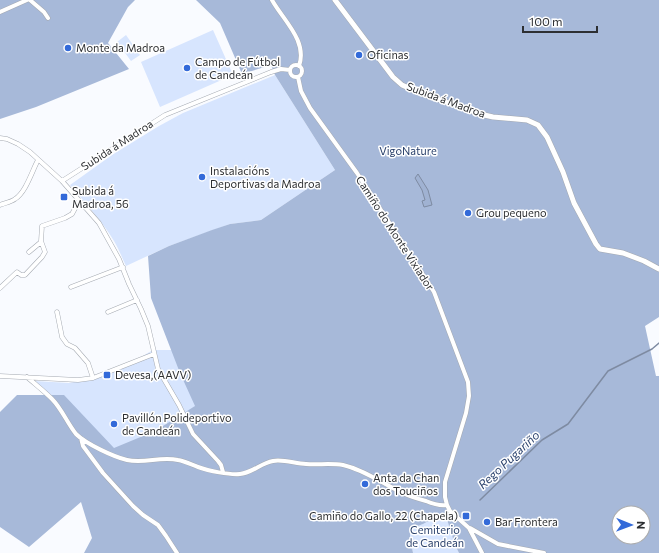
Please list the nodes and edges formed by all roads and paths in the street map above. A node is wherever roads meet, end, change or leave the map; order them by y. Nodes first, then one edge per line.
1 (26, 0) edge
2 (30, 0) edge
3 (273, 0) edge
4 (335, 0) edge
5 (0, 12) edge
6 (48, 18) dead end
7 (299, 66) junction
8 (290, 70) junction
9 (298, 77) junction
10 (0, 138) edge
11 (38, 160) junction
12 (62, 181) junction
13 (79, 201) junction
14 (0, 205) edge
15 (41, 242) junction
16 (29, 252) dead end
17 (122, 268) junction
18 (659, 269) edge
19 (71, 287) dead end
20 (0, 288) edge
21 (137, 300) junction
22 (57, 312) dead end
23 (108, 312) dead end
24 (154, 354) junction
25 (0, 376) edge
26 (27, 377) junction
27 (93, 378) junction
28 (81, 437) junction
29 (222, 472) junction
30 (447, 505) junction
31 (469, 528) junction
32 (177, 553) edge
33 (482, 553) edge
34 (544, 553) edge

1 - 5 street
2 - 6 street
3 - 7 street
4 - 18 street, Subida á Madroa
7 - 8 street, Subida á Madroa
7 - 9 street
8 - 9 street
8 - 12 street, Subida á Madroa
9 - 30 street, Camiño do Monte Vixiador
10 - 11 street
11 - 12 street
11 - 14 street
12 - 13 street
13 - 15 street
13 - 17 street
15 - 16 street
15 - 20 street
17 - 19 street
17 - 21 street
21 - 23 street
21 - 24 street
22 - 27 street
24 - 27 street
24 - 29 street
25 - 26 street
26 - 27 street
26 - 28 street
28 - 29 street
28 - 32 street
29 - 30 street
30 - 31 street
31 - 33 street
31 - 34 street

